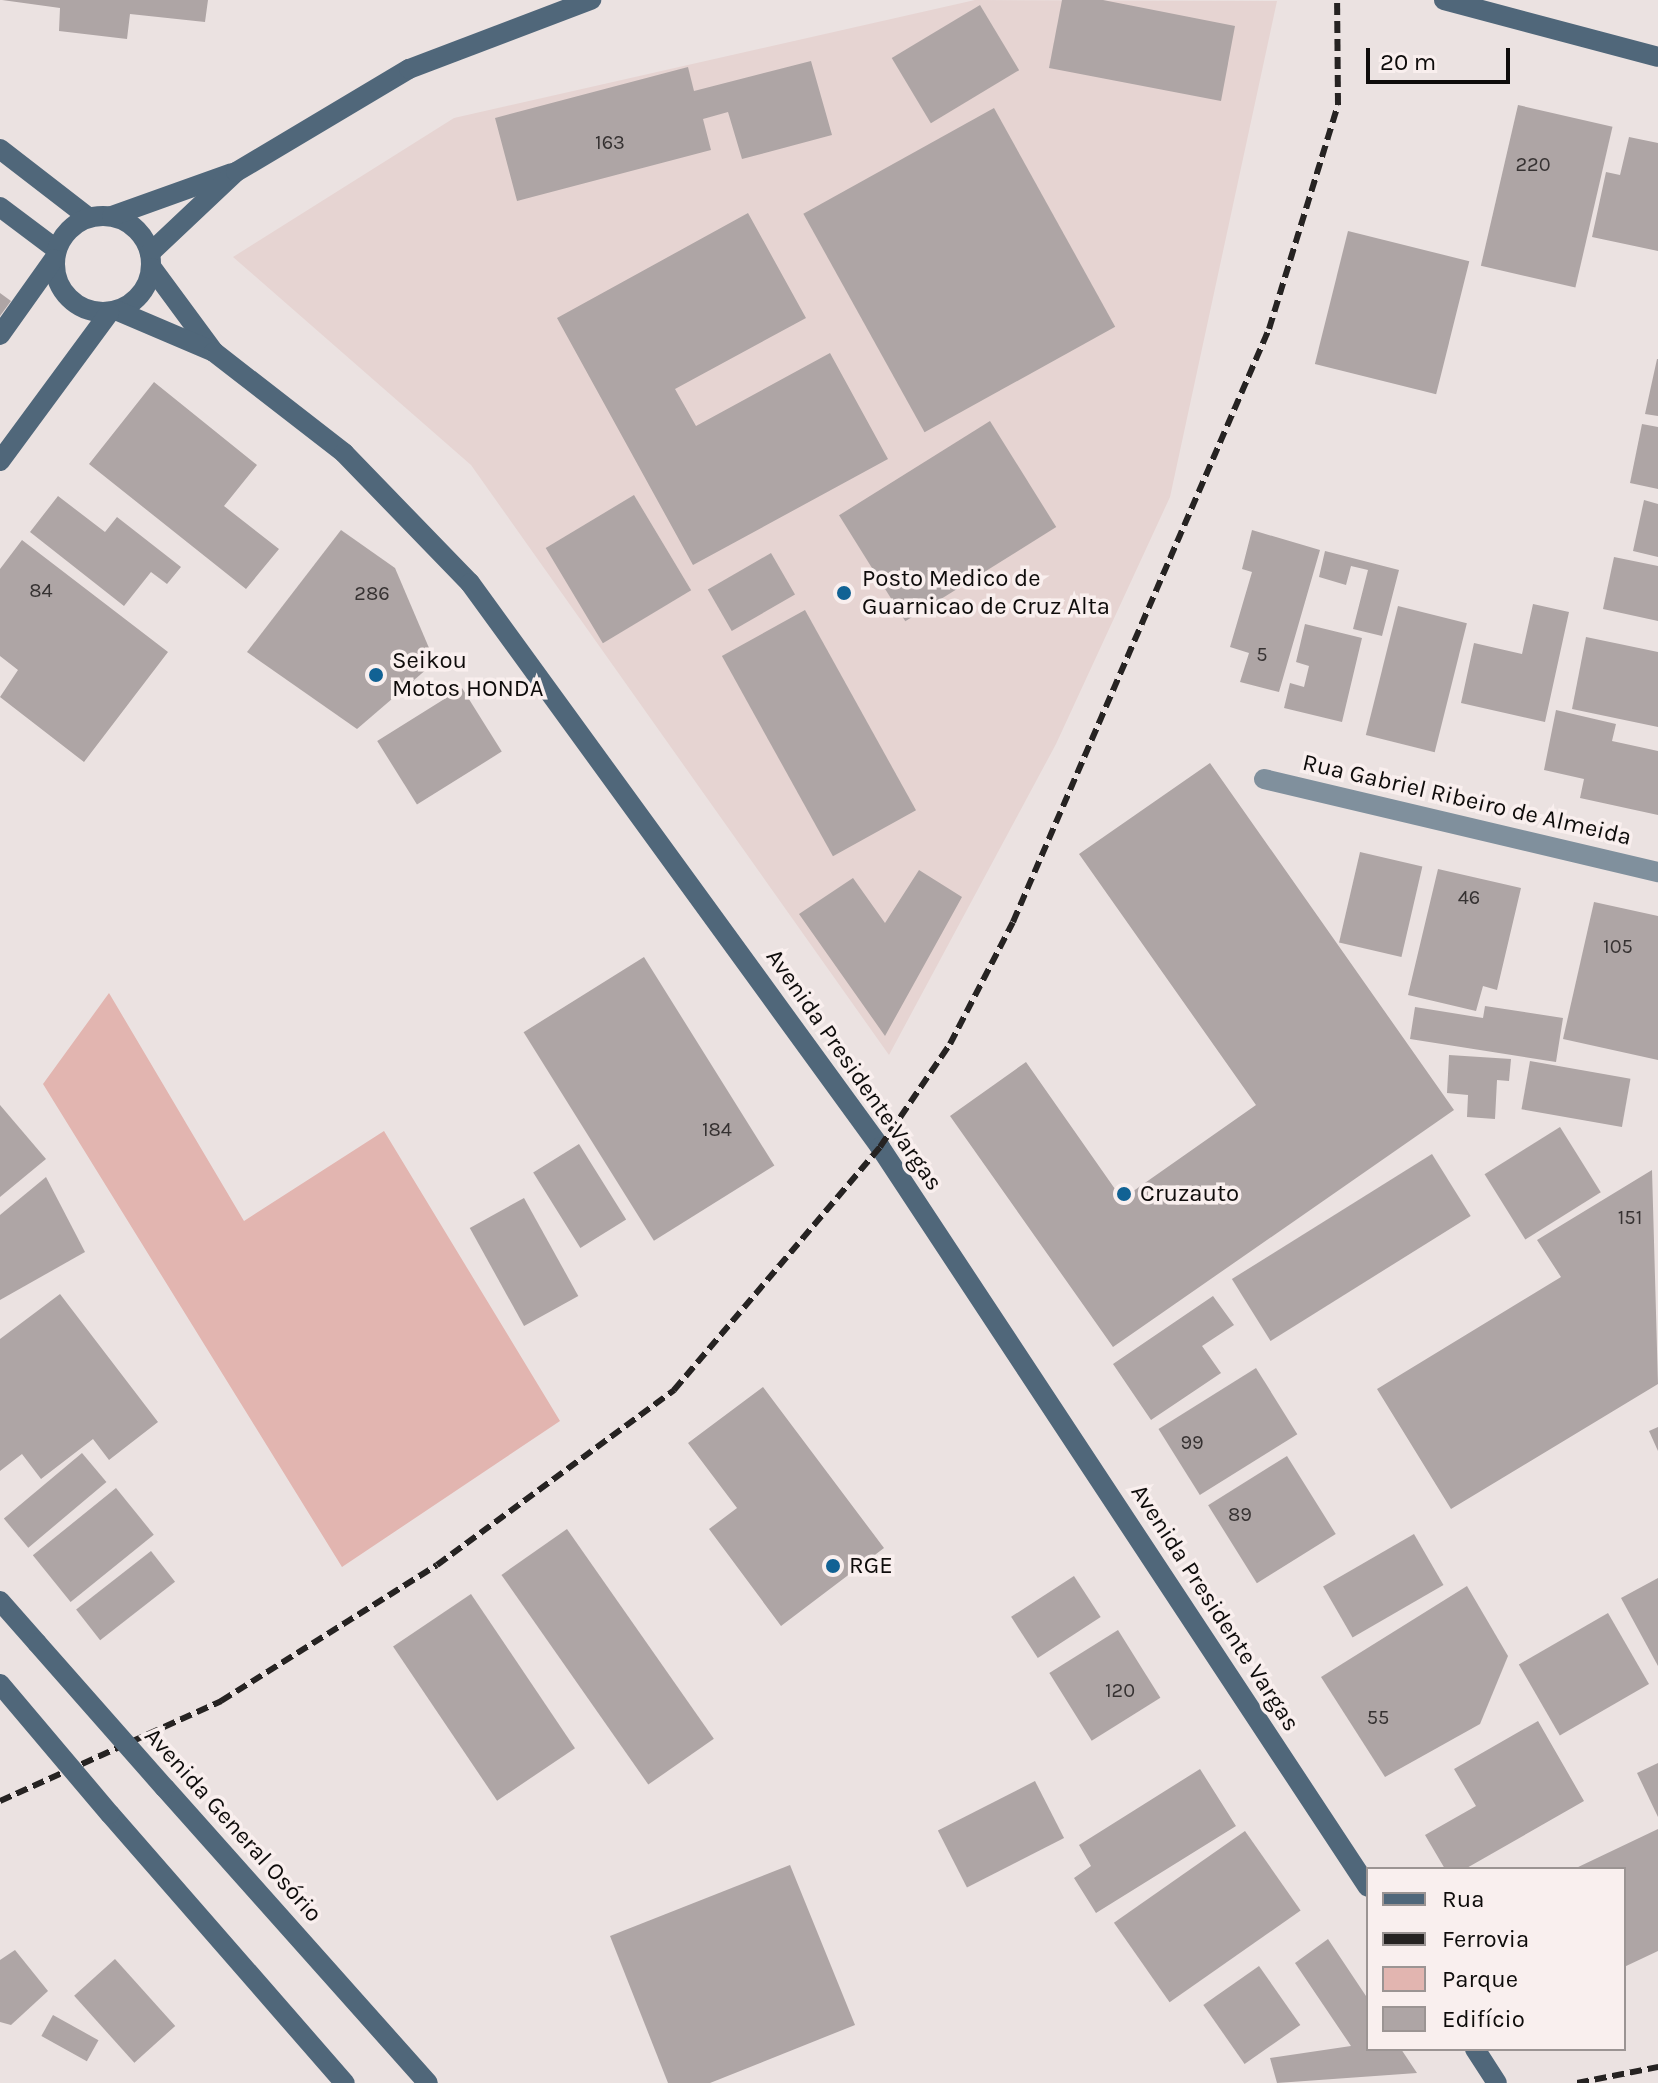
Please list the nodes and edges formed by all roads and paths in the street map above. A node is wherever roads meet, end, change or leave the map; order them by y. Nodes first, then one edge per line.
1 (591, 0) edge
2 (1444, 0) edge
3 (1658, 57) edge
4 (0, 149) edge
5 (236, 172) junction
6 (0, 207) edge
7 (112, 216) junction
8 (88, 217) junction
9 (55, 254) junction
10 (151, 260) junction
11 (113, 312) junction
12 (0, 335) edge
13 (214, 352) junction
14 (0, 461) edge
15 (1264, 779) dead end
16 (1658, 872) edge
17 (0, 1601) edge
18 (0, 1684) edge
19 (1366, 1884) edge
20 (1476, 2051) edge
21 (345, 2083) edge
22 (428, 2083) edge
23 (1497, 2083) edge

1 - 5 main road
2 - 3 main road
4 - 8 main road
5 - 7 main road
5 - 10 main road
6 - 9 main road
7 - 8 main road
7 - 10 main road
8 - 9 main road
9 - 11 main road
9 - 12 main road
10 - 11 main road
10 - 13 main road, Avenida Presidente Vargas
11 - 13 main road, Avenida Presidente Vargas
11 - 14 main road
13 - 19 main road, Avenida Presidente Vargas
15 - 16 street, Rua Gabriel Ribeiro de Almeida
17 - 22 main road, Avenida General Osório, bridge
18 - 21 main road, bridge
20 - 23 main road

